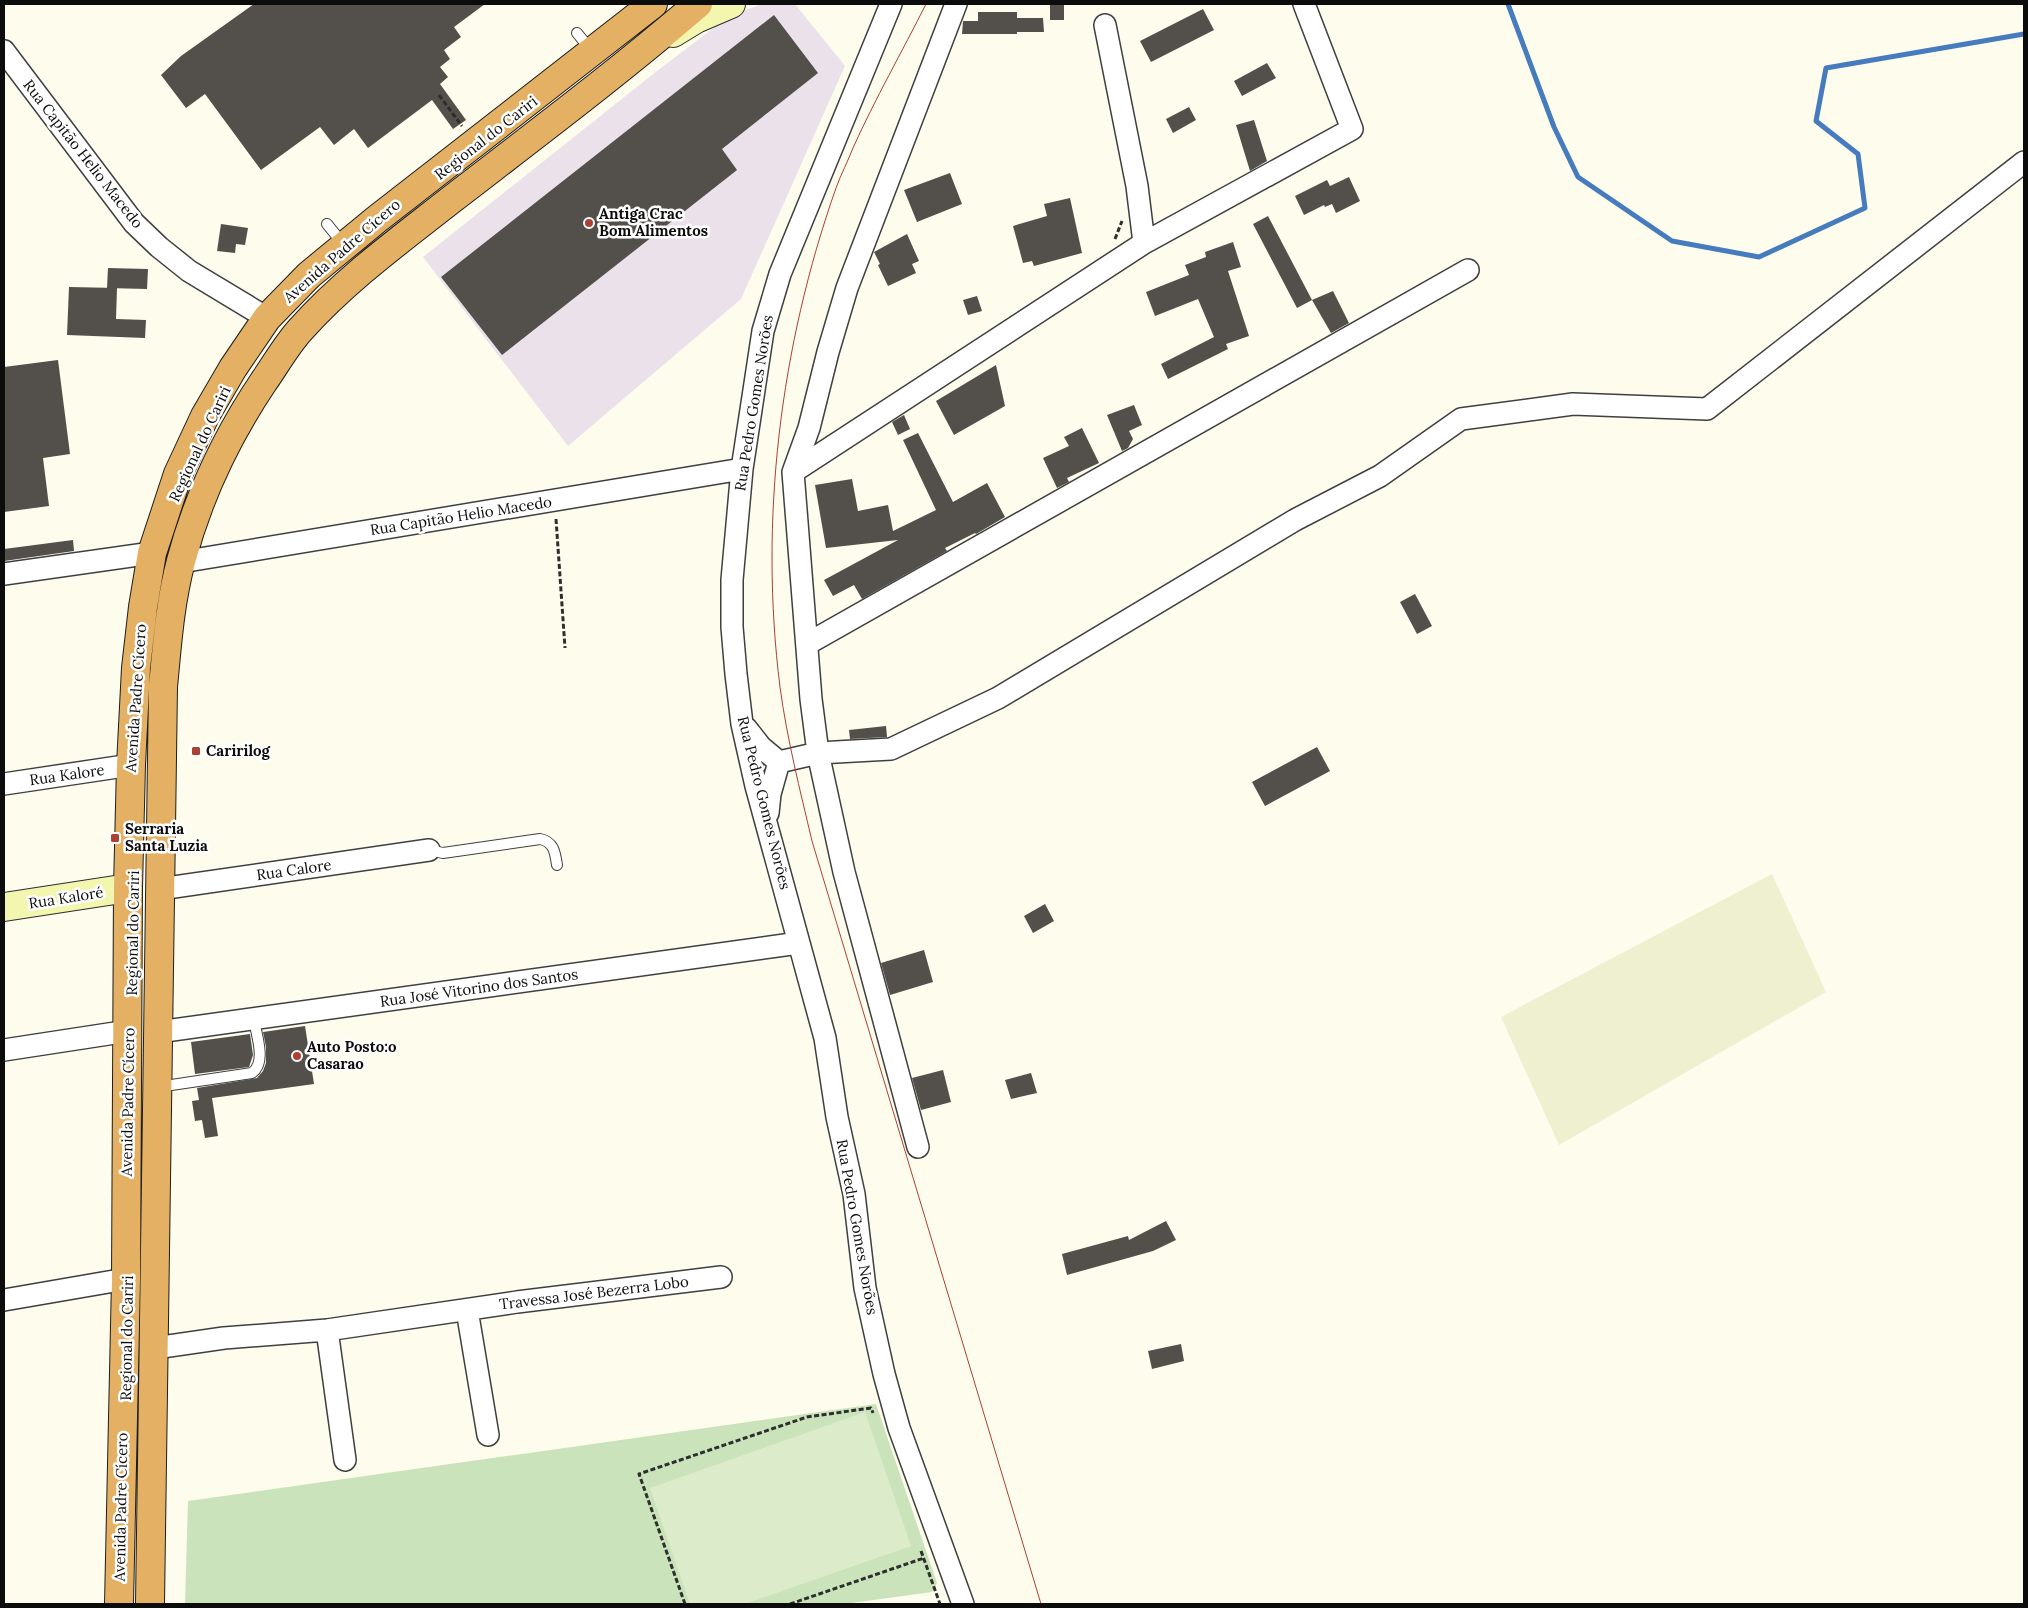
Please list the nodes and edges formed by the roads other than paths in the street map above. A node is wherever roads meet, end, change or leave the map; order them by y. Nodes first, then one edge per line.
1 (653, 4) edge
2 (698, 4) edge
3 (731, 4) edge
4 (891, 4) edge
5 (956, 4) edge
6 (1304, 4) edge
7 (1105, 25) dead end
8 (648, 47) junction
9 (4, 52) edge
10 (2024, 162) edge
11 (327, 224) dead end
12 (1144, 243) junction
13 (344, 245) junction
14 (1468, 270) dead end
15 (267, 318) junction
16 (742, 469) junction
17 (793, 472) junction
18 (152, 553) junction
19 (181, 562) junction
20 (4, 574) edge
21 (807, 644) junction
22 (742, 724) junction
23 (818, 753) junction
24 (778, 762) junction
25 (131, 766) junction
26 (4, 784) edge
27 (767, 823) junction
28 (429, 850) joint
29 (557, 865) dead end
30 (128, 888) junction
31 (160, 890) junction
32 (4, 907) edge
33 (799, 943) junction
34 (254, 1019) junction
35 (128, 1031) junction
36 (158, 1032) junction
37 (4, 1050) edge
38 (157, 1087) junction
39 (918, 1147) dead end
40 (721, 1277) dead end
41 (126, 1279) junction
42 (4, 1300) edge
43 (467, 1310) junction
44 (327, 1330) junction
45 (155, 1348) junction
46 (488, 1436) dead end
47 (345, 1460) dead end
48 (119, 1604) edge
49 (150, 1604) edge
50 (963, 1604) edge

1 - 13 highway, Avenida Padre Cícero
2 - 8 highway, Avenida Padre Cícero
3 - 8 street, Avenida Padre Cícero
4 - 16 street, Rua Pedro Gomes Norões
5 - 17 street
6 - 12 street
7 - 12 street
8 - 19 highway, Avenida Padre Cícero
9 - 15 street, Rua Capitão Helio Macedo
10 - 23 street
11 - 13 lane
12 - 17 street
13 - 15 highway, Avenida Padre Cícero
14 - 21 street
15 - 18 highway, Avenida Padre Cícero
16 - 19 street, Rua Capitão Helio Macedo
16 - 22 street, Rua Pedro Gomes Norões
17 - 21 street
18 - 20 street
18 - 25 highway, Avenida Padre Cícero
19 - 31 highway, Avenida Padre Cícero
21 - 23 street
22 - 24 street
22 - 27 street, Rua Pedro Gomes Norões
23 - 24 street
23 - 39 street
24 - 27 street
25 - 26 street, Rua Kalore
25 - 30 highway, Avenida Padre Cícero
27 - 33 street, Rua Pedro Gomes Norões
28 - 29 lane
28 - 31 street, Rua Calore
30 - 32 street, Rua Kaloré
30 - 35 highway, Avenida Padre Cícero
31 - 36 highway, Avenida Padre Cícero
33 - 34 street, Rua José Vitorino dos Santos
33 - 50 street, Rua Pedro Gomes Norões
34 - 36 street, Rua José Vitorino dos Santos
34 - 38 lane
35 - 37 street
35 - 41 highway, Avenida Padre Cícero
36 - 38 highway, Avenida Padre Cícero
38 - 45 highway, Avenida Padre Cícero
40 - 43 street, Travessa José Bezerra Lobo
41 - 42 street
41 - 48 highway, Avenida Padre Cícero
43 - 44 street, Travessa José Bezerra Lobo
43 - 46 street
44 - 45 street, Travessa José Bezerra Lobo
44 - 47 street
45 - 49 highway, Avenida Padre Cícero

